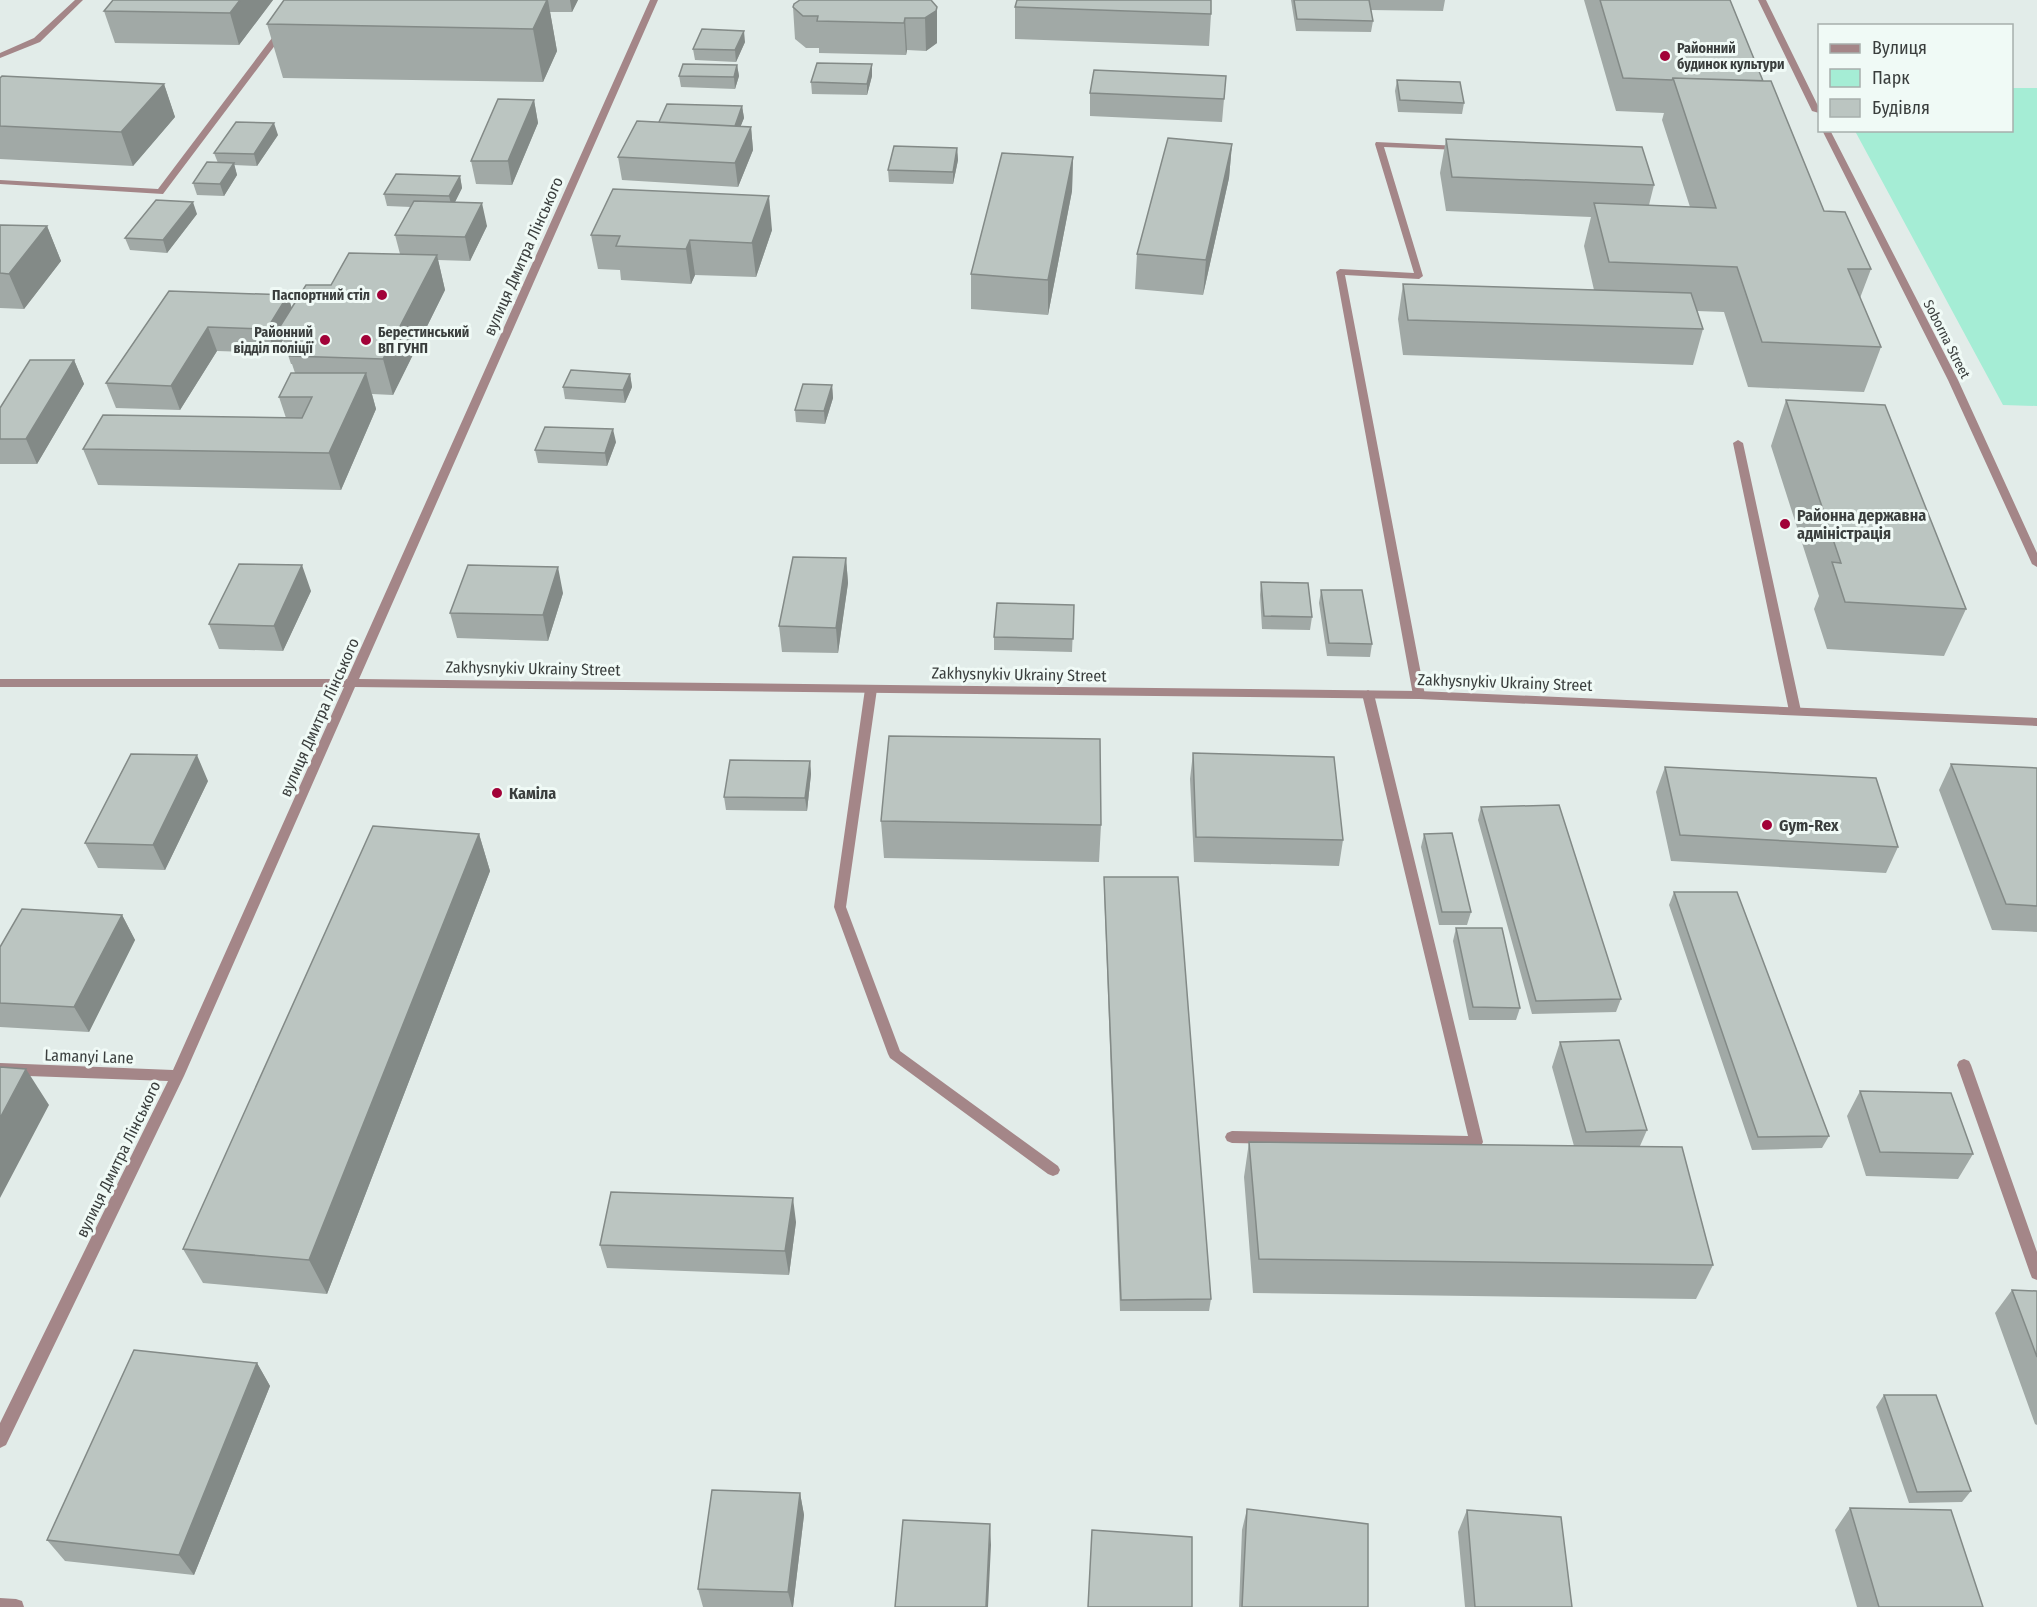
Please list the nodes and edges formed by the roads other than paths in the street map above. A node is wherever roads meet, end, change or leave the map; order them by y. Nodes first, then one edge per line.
1 (79, 0) edge
2 (654, 0) edge
3 (1762, 0) edge
4 (291, 20) edge
5 (0, 56) edge
6 (1818, 114) edge
7 (1827, 132) edge
8 (1474, 149) edge
9 (0, 182) edge
10 (1738, 443) dead end
11 (2037, 564) edge
12 (0, 683) edge
13 (352, 683) junction
14 (871, 689) junction
15 (1368, 694) junction
16 (1419, 695) junction
17 (1795, 711) junction
18 (2037, 722) edge
19 (1964, 1065) dead end
20 (0, 1069) edge
21 (177, 1076) junction
22 (1232, 1137) dead end
23 (1053, 1170) dead end
24 (2037, 1273) edge
25 (0, 1440) edge
26 (0, 1606) edge
27 (16, 1607) edge

1 - 5 street
2 - 13 street, вулиця Дмитра Лінського
3 - 6 street
4 - 9 street
7 - 11 street, Soborna Street
8 - 16 street
10 - 17 street
12 - 13 street, Zakhysnykiv Ukrainy Street
13 - 14 street, Zakhysnykiv Ukrainy Street
13 - 21 street, вулиця Дмитра Лінського
14 - 15 street, Zakhysnykiv Ukrainy Street
14 - 23 street
15 - 16 street, Zakhysnykiv Ukrainy Street
15 - 22 street
16 - 17 street, Zakhysnykiv Ukrainy Street
17 - 18 street, Zakhysnykiv Ukrainy Street
19 - 24 street
20 - 21 street, Lamanyi Lane
21 - 25 street, вулиця Дмитра Лінського
26 - 27 street

